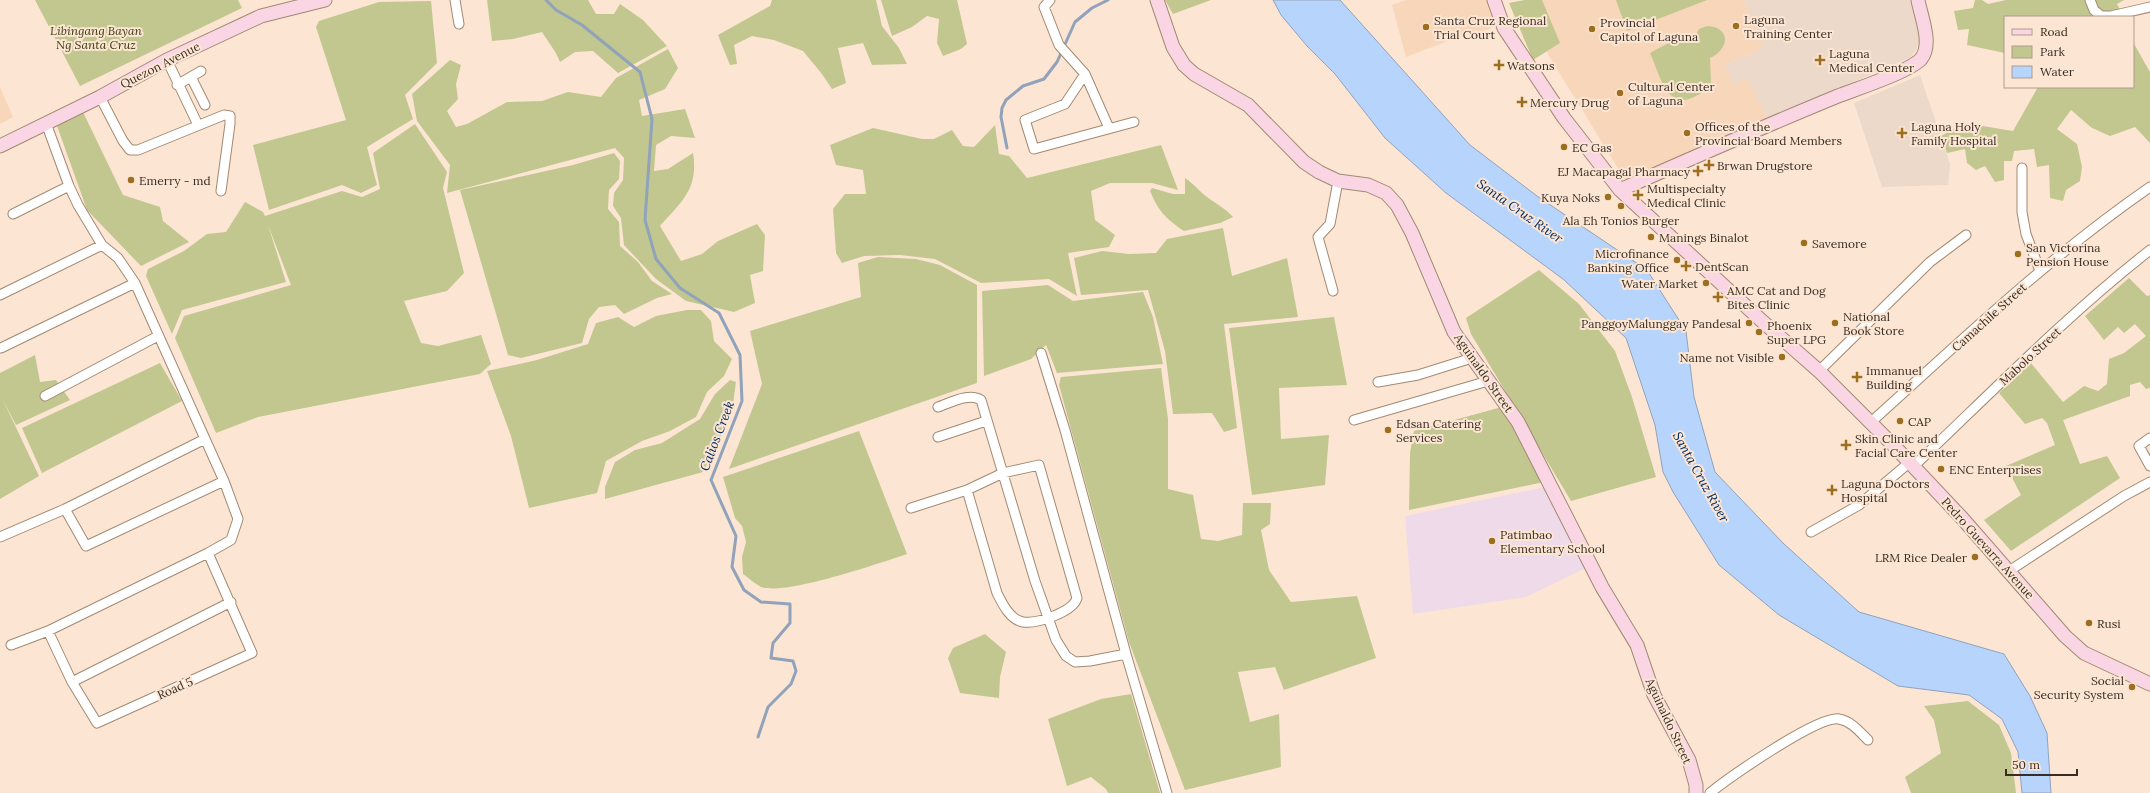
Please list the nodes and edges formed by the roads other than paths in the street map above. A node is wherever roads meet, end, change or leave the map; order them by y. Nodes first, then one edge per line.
1 (325, 0) edge
2 (455, 0) edge
3 (1050, 0) edge
4 (1157, 0) edge
5 (1494, 0) edge
6 (1918, 0) edge
7 (2090, 0) edge
8 (2150, 7) edge
9 (459, 24) dead end
10 (167, 60) junction
11 (201, 71) dead end
12 (1084, 74) junction
13 (191, 77) junction
14 (177, 85) junction
15 (100, 97) junction
16 (205, 106) dead end
17 (1134, 122) dead end
18 (46, 123) junction
19 (198, 125) junction
20 (1109, 128) junction
21 (0, 146) edge
22 (2022, 168) dead end
23 (1338, 181) junction
24 (69, 186) junction
25 (2150, 187) edge
26 (1620, 190) junction
27 (221, 191) dead end
28 (13, 214) dead end
29 (1966, 235) dead end
30 (102, 245) junction
31 (2150, 250) edge
32 (2040, 272) junction
33 (135, 283) junction
34 (1333, 290) dead end
35 (0, 295) edge
36 (158, 336) junction
37 (1, 348) dead end
38 (1041, 353) dead end
39 (1472, 358) junction
40 (1819, 370) junction
41 (1488, 381) junction
42 (1378, 382) dead end
43 (45, 396) dead end
44 (938, 407) dead end
45 (1354, 420) dead end
46 (986, 421) junction
47 (1870, 423) junction
48 (938, 437) dead end
49 (2150, 438) edge
50 (205, 439) junction
51 (1912, 464) junction
52 (2150, 466) edge
53 (1003, 473) junction
54 (224, 481) junction
55 (2150, 482) edge
56 (966, 490) junction
57 (911, 508) dead end
58 (65, 509) junction
59 (1811, 532) dead end
60 (0, 537) edge
61 (208, 553) junction
62 (2009, 571) junction
63 (231, 602) junction
64 (1048, 618) junction
65 (48, 631) junction
66 (11, 645) dead end
67 (1126, 654) junction
68 (72, 682) junction
69 (2150, 684) edge
70 (1868, 740) dead end
71 (1167, 793) edge
72 (1696, 793) edge
73 (1710, 793) edge

1 - 10 street, Quezon Avenue
2 - 9 street
3 - 12 street
4 - 23 street, Aguinaldo Street
5 - 26 street, Pedro Guevarra Avenue
6 - 26 street
7 - 8 street
10 - 14 street
10 - 15 street, Quezon Avenue
11 - 13 street
12 - 20 street
12 - 20 street
13 - 14 street
13 - 16 street
14 - 19 street
15 - 18 street, Quezon Avenue
15 - 19 street
17 - 20 street
18 - 21 street, Quezon Avenue
18 - 24 street
19 - 27 street
22 - 32 street
23 - 34 street
23 - 39 street, Aguinaldo Street
24 - 28 street
24 - 30 street
25 - 32 street, Camachile Street
26 - 40 street, Pedro Guevarra Avenue
29 - 40 street
30 - 33 street
30 - 35 street
31 - 51 street, Mabolo Street
32 - 47 street, Camachile Street
33 - 36 street
33 - 37 street
36 - 43 street
36 - 50 street
38 - 67 street
39 - 41 street, Aguinaldo Street
39 - 42 street
40 - 47 street, Pedro Guevarra Avenue
41 - 45 street
41 - 72 street, Aguinaldo Street
44 - 46 street
46 - 48 street
46 - 53 street
47 - 51 street, Pedro Guevarra Avenue
49 - 52 street
50 - 54 street
50 - 58 street
51 - 59 street, Mabolo Street
51 - 62 street, Pedro Guevarra Avenue
53 - 56 street
53 - 64 street
53 - 64 street
54 - 58 street
54 - 61 street
55 - 62 street
56 - 57 street
56 - 64 street
58 - 60 street
61 - 63 street
61 - 65 street
62 - 69 street, Pedro Guevarra Avenue
63 - 68 street
63 - 68 street, Road 5
64 - 67 street
65 - 66 street
65 - 68 street
67 - 71 street
70 - 73 street

